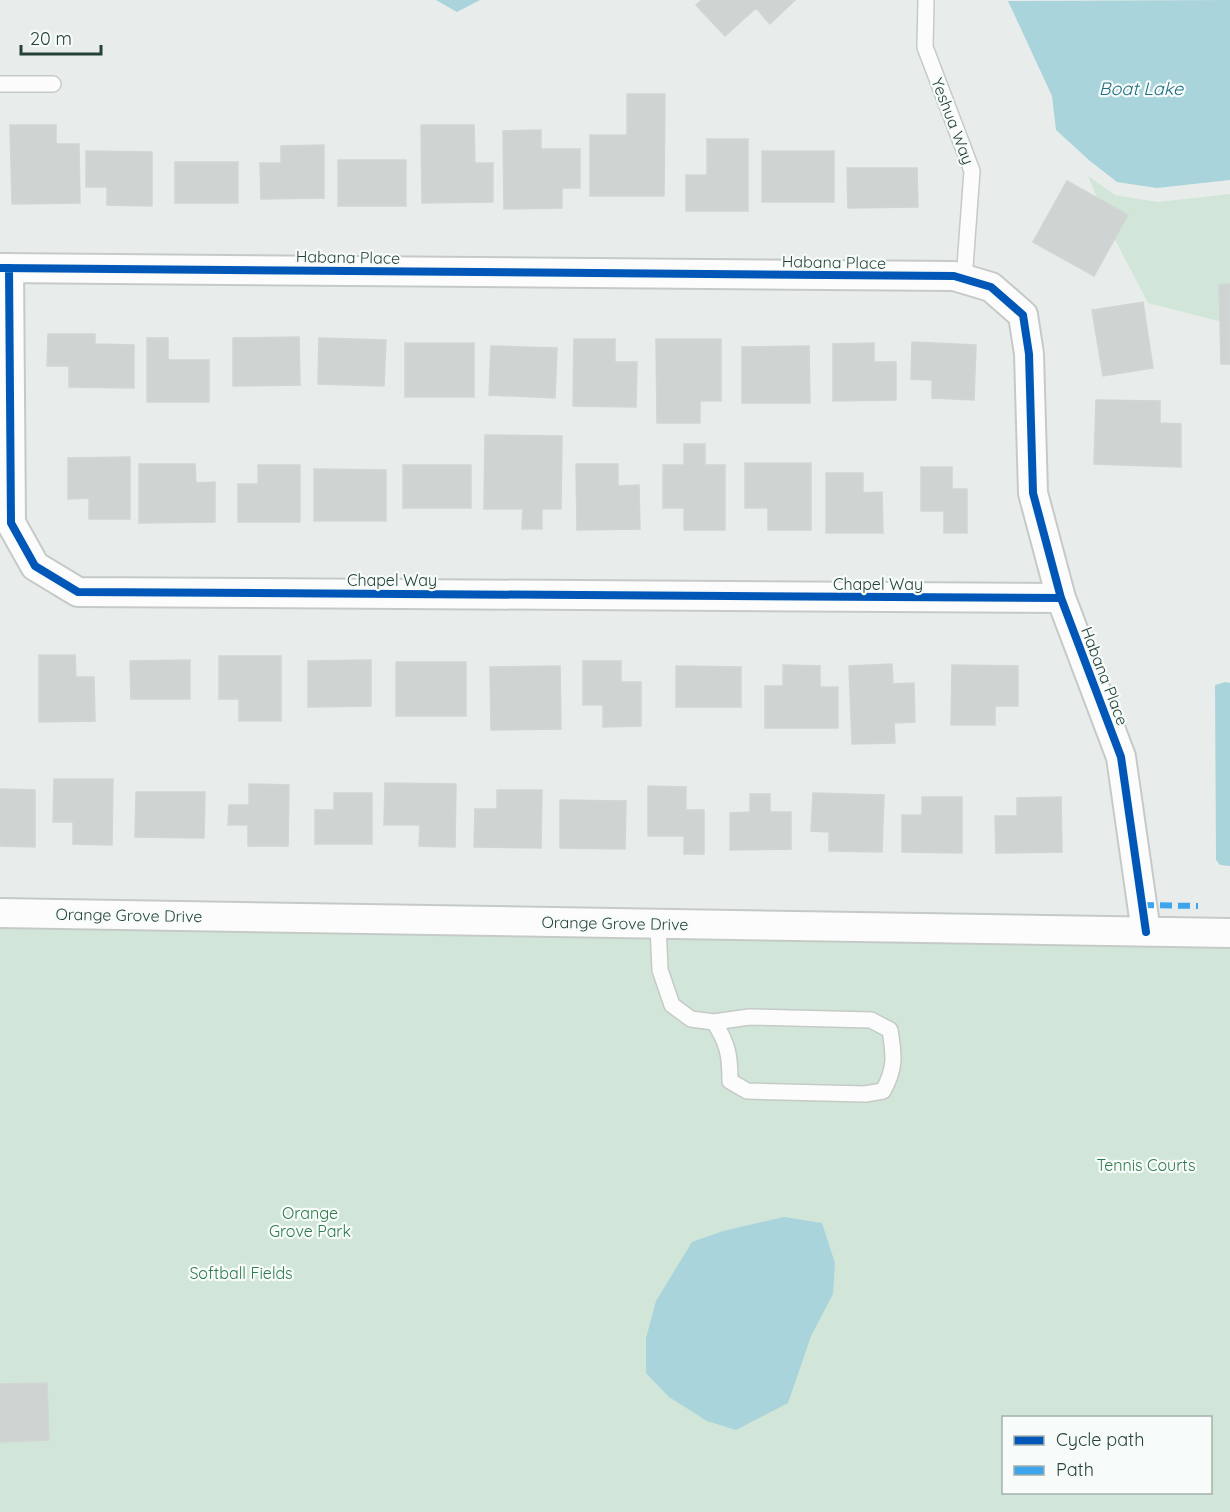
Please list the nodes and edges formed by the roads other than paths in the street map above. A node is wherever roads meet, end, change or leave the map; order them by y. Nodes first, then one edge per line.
1 (926, 0) edge
2 (0, 84) edge
3 (53, 84) dead end
4 (5, 268) edge
5 (964, 280) junction
6 (1061, 598) junction
7 (0, 913) edge
8 (658, 924) junction
9 (1146, 932) junction
10 (1230, 933) edge
11 (714, 1022) junction

1 - 5 lane, Yeshua Way
2 - 3 lane
4 - 5 street, Habana Place
4 - 6 street, Chapel Way
5 - 6 street, Habana Place
6 - 9 street, Habana Place
7 - 8 street, Orange Grove Drive
8 - 9 street, Orange Grove Drive
8 - 11 lane
9 - 10 street, Orange Grove Drive
11 - 11 lane

